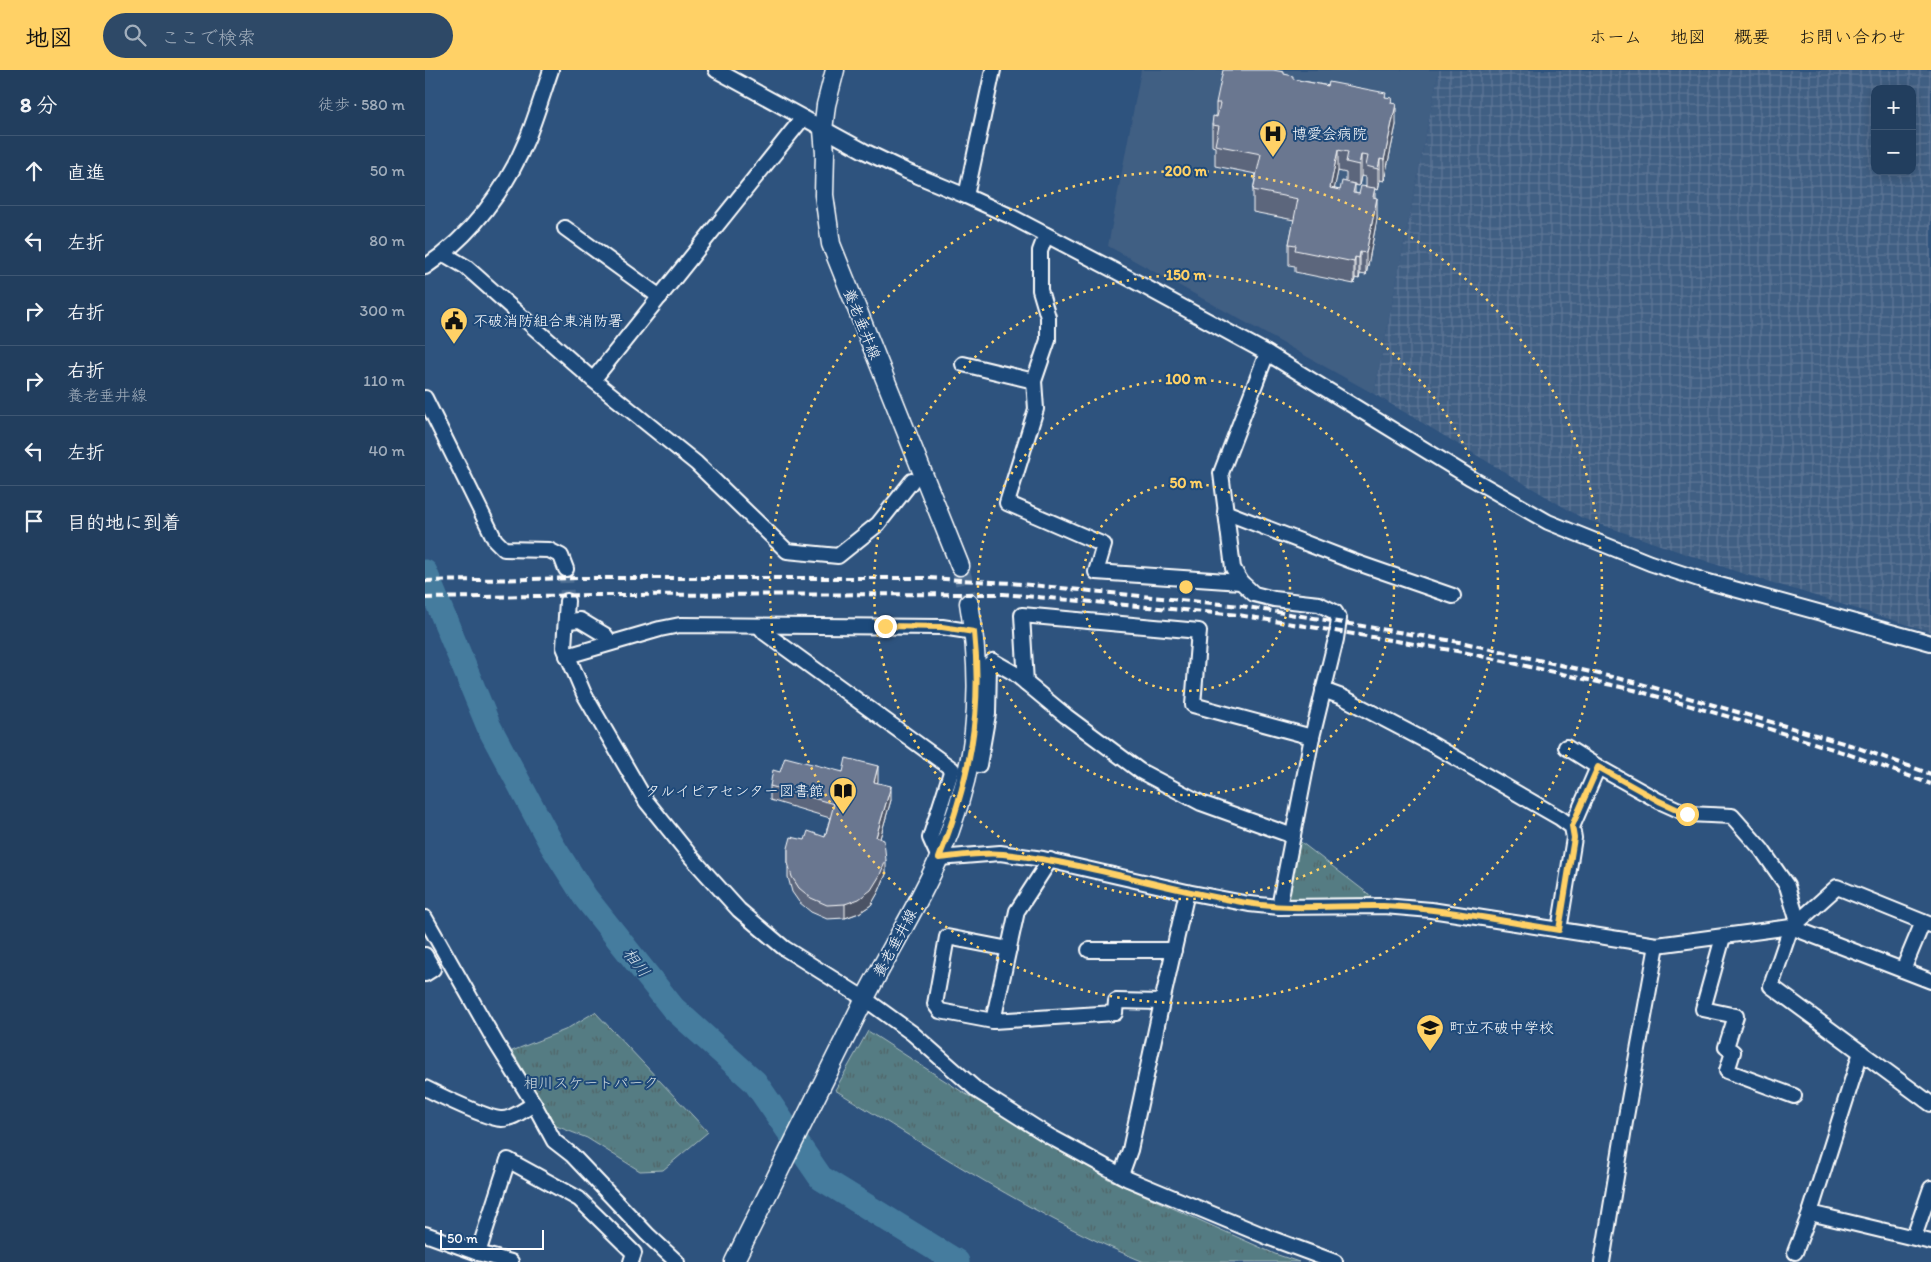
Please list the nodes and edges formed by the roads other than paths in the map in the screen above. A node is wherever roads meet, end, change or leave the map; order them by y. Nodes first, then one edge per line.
1 (551, 70) edge
2 (716, 70) edge
3 (835, 70) edge
4 (993, 70) edge
5 (802, 119) junction
6 (823, 130) junction
7 (966, 196) junction
8 (565, 228) dead end
9 (1046, 235) junction
10 (443, 254) junction
11 (425, 266) edge
12 (660, 297) junction
13 (1267, 353) junction
14 (963, 364) dead end
15 (593, 380) junction
16 (1034, 381) junction
17 (425, 398) edge
18 (912, 481) dead end
19 (1225, 512) junction
20 (960, 566) tunnel mouth
21 (566, 569) tunnel mouth
22 (1241, 582) junction
23 (1453, 596) dead end
24 (567, 601) tunnel mouth
25 (969, 603) tunnel mouth
26 (567, 621) junction
27 (760, 627) junction
28 (974, 632) junction
29 (610, 642) junction
30 (1931, 644) edge
31 (567, 656) junction
32 (1026, 683) junction
33 (1323, 690) junction
34 (1312, 737) junction
35 (1566, 747) dead end
36 (979, 765) dead end
37 (1598, 767) junction
38 (1572, 826) junction
39 (1293, 836) junction
40 (939, 858) junction
41 (1050, 860) junction
42 (1187, 892) junction
43 (1279, 907) junction
44 (425, 918) edge
45 (1927, 923) edge
46 (1795, 924) junction
47 (1559, 930) junction
48 (1723, 938) junction
49 (1657, 945) junction
50 (1009, 949) junction
51 (1089, 950) dead end
52 (1174, 950) junction
53 (425, 955) edge
54 (1903, 970) junction
55 (425, 974) edge
56 (1931, 981) edge
57 (865, 999) junction
58 (1162, 1002) junction
59 (993, 1021) junction
60 (1861, 1052) junction
61 (425, 1088) edge
62 (1793, 1096) dead end
63 (534, 1104) junction
64 (1931, 1104) edge
65 (1121, 1175) junction
66 (1931, 1188) edge
67 (1810, 1213) junction
68 (425, 1234) edge
69 (1914, 1238) junction
70 (1931, 1242) edge
71 (1795, 1252) dead end
72 (478, 1253) junction
73 (511, 1262) edge
74 (631, 1262) edge
75 (677, 1262) edge
76 (734, 1262) edge
77 (1335, 1262) edge
78 (1602, 1262) edge

1 - 10 street
2 - 5 street
3 - 6 main road, 養老垂井線
4 - 7 street
5 - 6 street
5 - 12 street
6 - 7 street
6 - 20 main road, 養老垂井線
7 - 9 street
8 - 12 street
9 - 13 street
9 - 16 street
10 - 11 street
10 - 15 street
12 - 15 street
13 - 19 street
13 - 30 street
14 - 16 street
15 - 18 street
16 - 22 street
17 - 21 street
19 - 22 street
19 - 23 street
22 - 33 street
24 - 26 street
25 - 28 main road, 養老垂井線
26 - 29 street
26 - 31 street
27 - 28 street
27 - 29 street
27 - 40 street
28 - 40 main road, 養老垂井線
29 - 31 street
31 - 57 street
32 - 34 street
32 - 36 street
32 - 39 street
33 - 34 street
33 - 38 street
34 - 39 street
35 - 37 street
37 - 38 street
37 - 46 street
38 - 47 street
39 - 43 street
40 - 41 street
40 - 57 main road, 養老垂井線
41 - 42 street
41 - 50 street
42 - 43 street
42 - 52 street
43 - 47 street
44 - 63 street
45 - 46 street
45 - 54 street
46 - 48 street
46 - 54 street
46 - 60 street
47 - 49 street
48 - 49 street
48 - 62 street
49 - 78 street
50 - 59 street
50 - 59 street
51 - 52 street
52 - 58 street
53 - 55 street
54 - 56 street
57 - 65 street
57 - 76 main road, 養老垂井線
58 - 59 street
58 - 65 street
60 - 64 street
60 - 67 street
61 - 63 street
63 - 75 street
65 - 77 street
66 - 69 street
67 - 69 street
67 - 71 street
68 - 72 street
69 - 70 street
72 - 73 street
72 - 74 street

